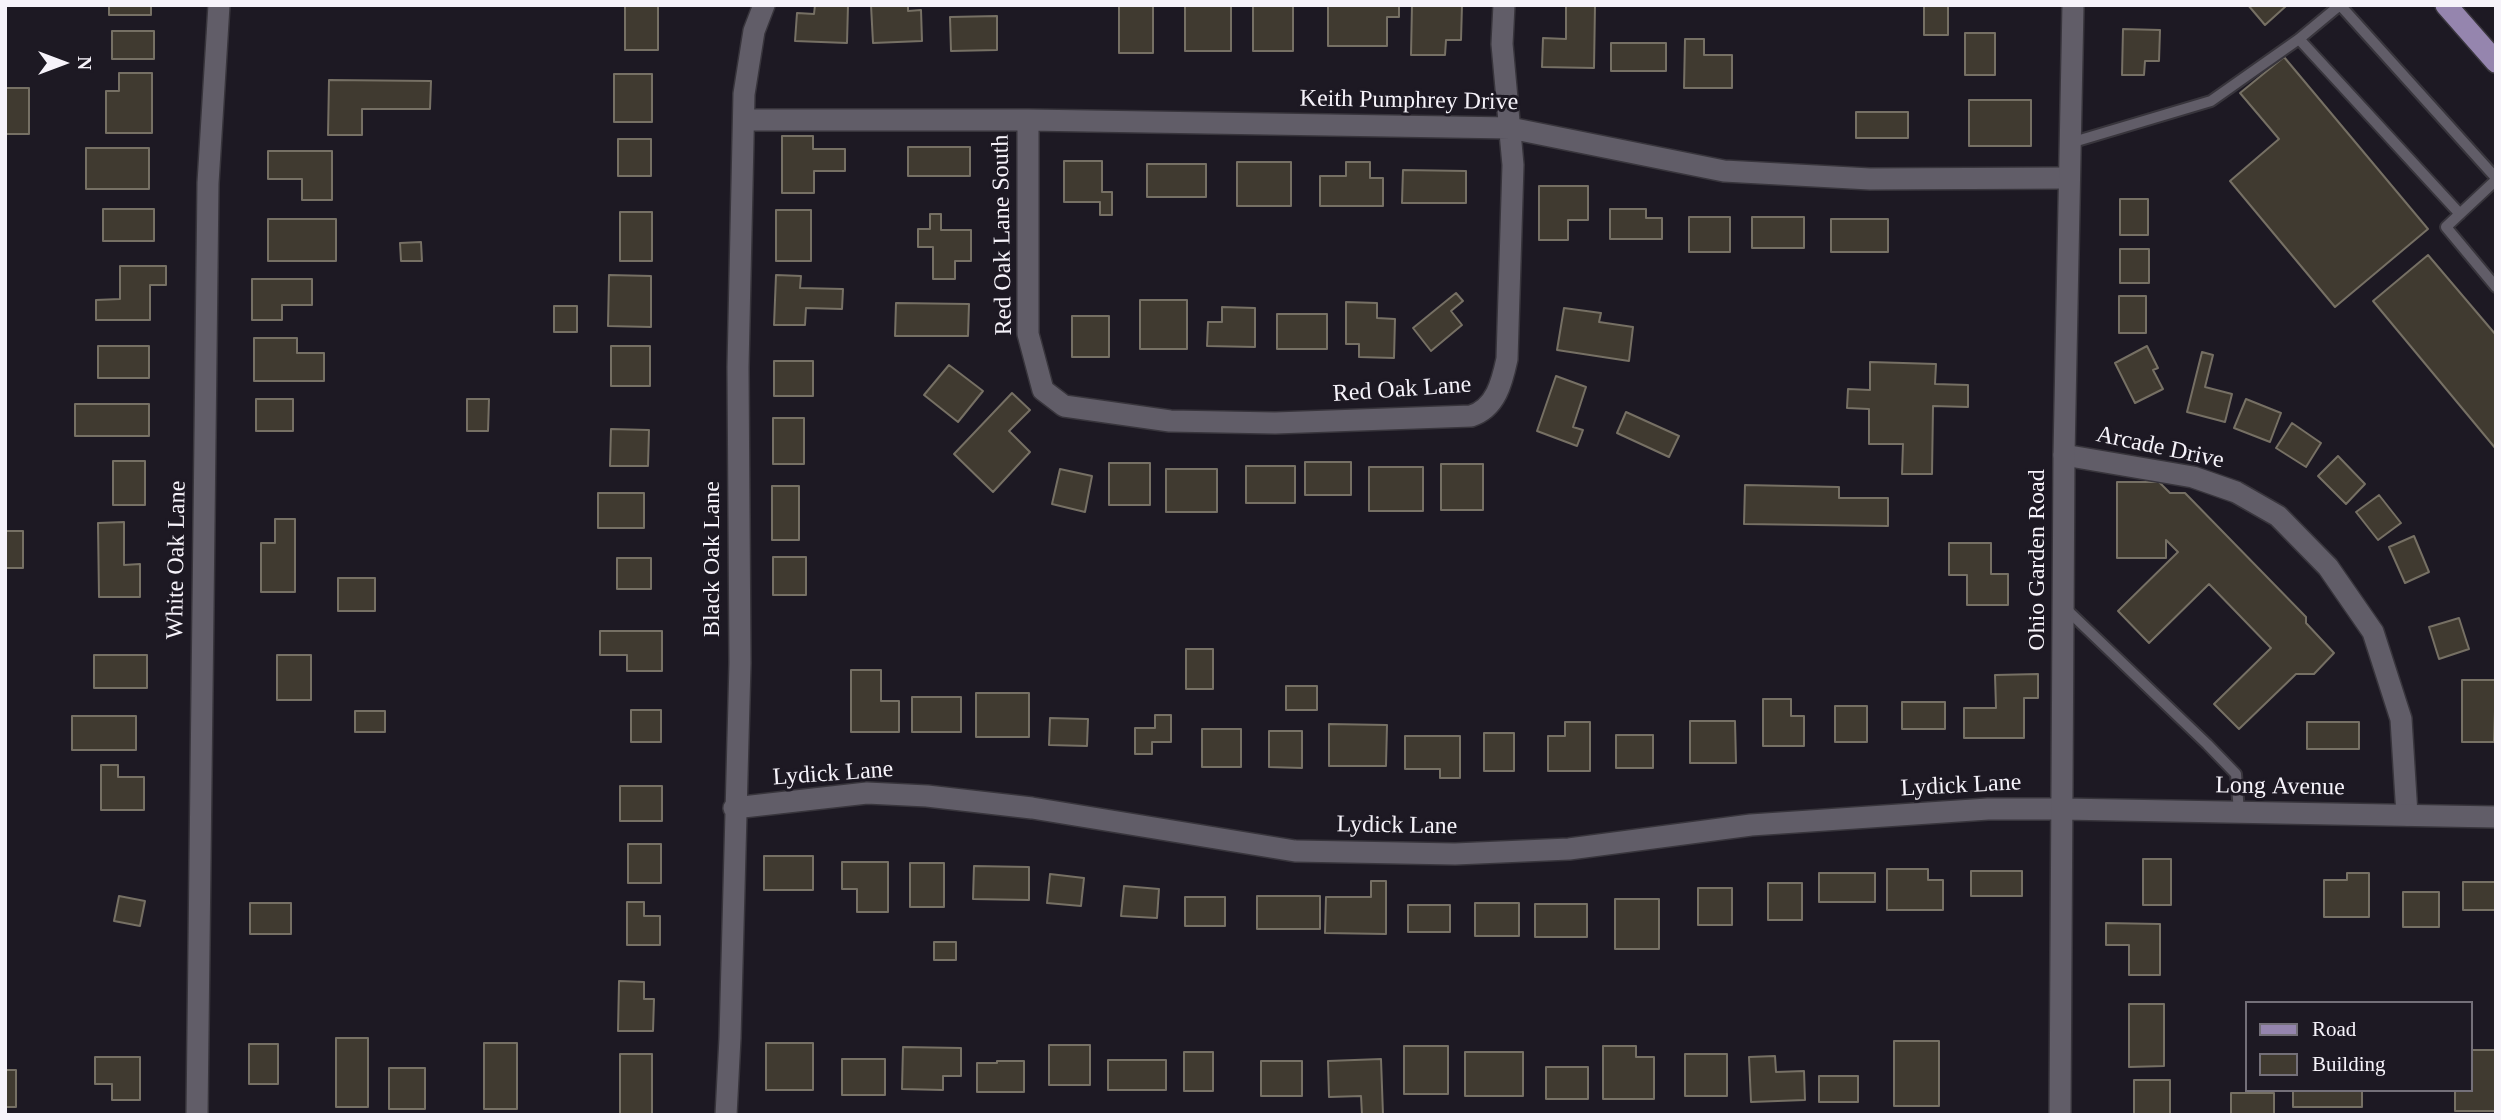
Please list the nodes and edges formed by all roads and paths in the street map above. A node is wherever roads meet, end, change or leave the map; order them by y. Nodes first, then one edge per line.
1 (219, 5) edge
2 (764, 5) edge
3 (1504, 5) edge
4 (2073, 5) edge
5 (2340, 5) edge
6 (2355, 5) edge
7 (2446, 5) edge
8 (2347, 15) junction
9 (2299, 39) junction
10 (2496, 62) edge
11 (744, 120) junction
12 (1028, 120) junction
13 (1510, 128) junction
14 (2070, 143) junction
15 (2069, 178) junction
16 (2496, 179) edge
17 (2460, 214) junction
18 (2496, 287) edge
19 (1043, 390) joint
20 (2064, 455) junction
21 (2064, 607) junction
22 (734, 808) junction
23 (2063, 809) junction
24 (2239, 812) junction
25 (2407, 815) junction
26 (2496, 817) edge
27 (198, 1115) edge
28 (726, 1115) edge
29 (2060, 1115) edge

1 - 27 street, White Oak Lane
2 - 11 street, Black Oak Lane
3 - 13 street, Red Oak Lane
4 - 14 street, Ohio Garden Road
5 - 8 lane
5 - 9 lane
6 - 8 lane
7 - 10 main road
8 - 16 lane
9 - 14 lane
9 - 17 lane
11 - 12 street, Keith Pumphrey Drive
11 - 22 street, Black Oak Lane
12 - 13 street, Keith Pumphrey Drive
12 - 19 street, Red Oak Lane South
13 - 15 street, Keith Pumphrey Drive
13 - 19 street, Red Oak Lane
14 - 15 street, Ohio Garden Road
15 - 20 street, Ohio Garden Road
16 - 17 lane
17 - 18 lane
20 - 21 street, Ohio Garden Road
20 - 25 street, Arcade Drive
21 - 23 street, Ohio Garden Road
21 - 24 lane
22 - 23 street, Lydick Lane
22 - 28 street, Black Oak Lane
23 - 24 street, Long Avenue
23 - 29 street, Ohio Garden Road
24 - 25 street, Long Avenue
25 - 26 street, Long Avenue

